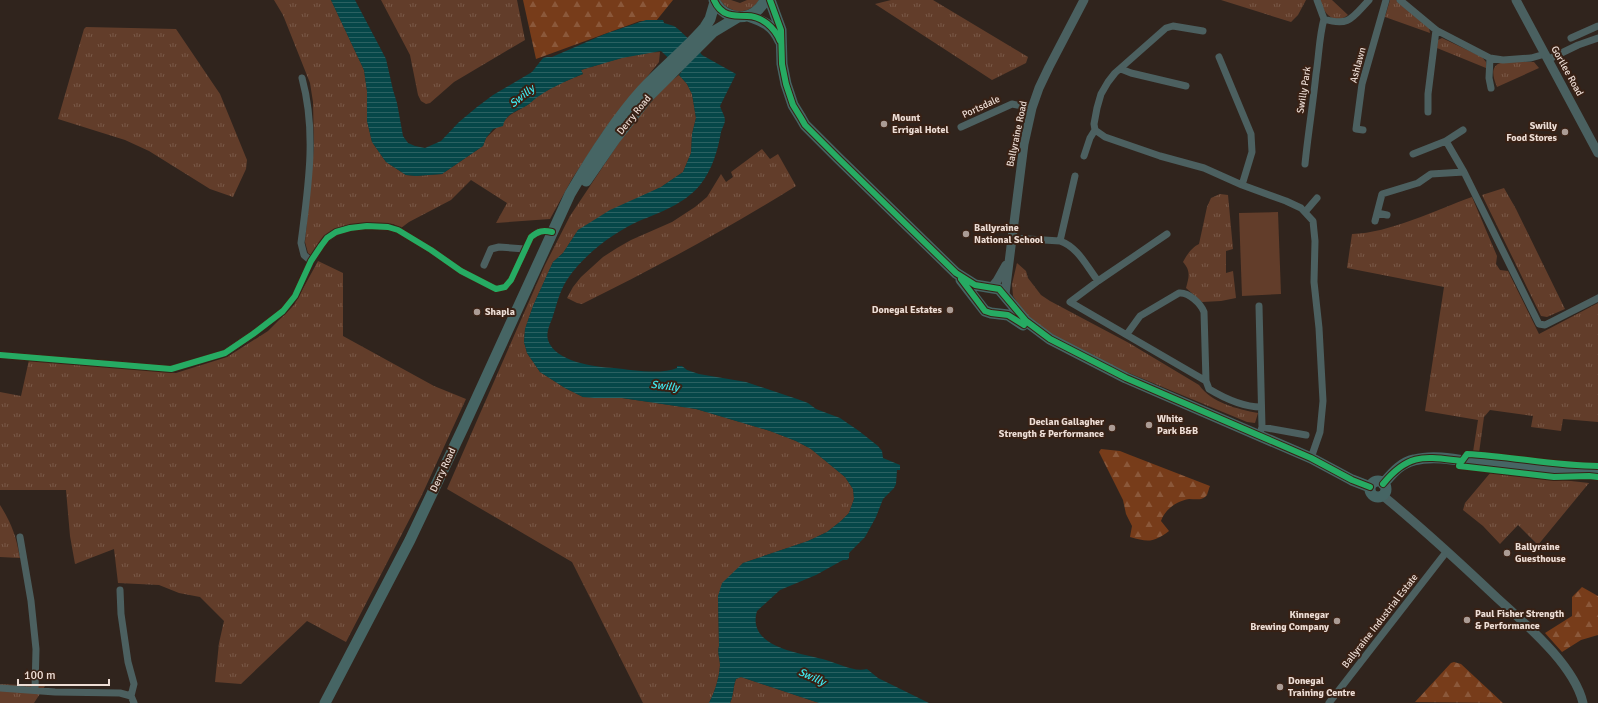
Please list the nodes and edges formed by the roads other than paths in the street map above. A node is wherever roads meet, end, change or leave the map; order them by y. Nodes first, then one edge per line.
1 (765, 0) edge
2 (770, 0) edge
3 (1084, 0) edge
4 (1317, 0) edge
5 (1369, 0) edge
6 (1386, 0) edge
7 (1400, 0) edge
8 (1516, 0) edge
9 (714, 1) edge
10 (743, 17) junction
11 (1324, 19) junction
12 (1598, 26) edge
13 (1590, 29) junction
14 (1436, 30) junction
15 (1203, 31) dead end
16 (1571, 38) dead end
17 (1597, 38) edge
18 (697, 41) junction
19 (781, 43) junction
20 (1547, 56) junction
21 (1219, 57) dead end
22 (1490, 58) junction
23 (1121, 69) junction
24 (302, 78) dead end
25 (1186, 86) dead end
26 (1491, 88) dead end
27 (1032, 108) junction
28 (1428, 112) dead end
29 (961, 127) dead end
30 (1095, 130) junction
31 (1363, 130) dead end
32 (1463, 130) dead end
33 (1446, 141) junction
34 (1598, 153) edge
35 (1417, 155) dead end
36 (1084, 156) dead end
37 (1304, 164) dead end
38 (1464, 172) junction
39 (1075, 176) dead end
40 (1242, 185) junction
41 (1317, 198) dead end
42 (1305, 212) junction
43 (1386, 215) dead end
44 (552, 232) junction
45 (1167, 234) dead end
46 (1012, 238) junction
47 (1060, 241) junction
48 (525, 249) junction
49 (1009, 260) junction
50 (311, 261) junction
51 (484, 265) dead end
52 (956, 273) junction
53 (1098, 281) junction
54 (990, 287) junction
55 (1005, 295) junction
56 (1598, 298) edge
57 (981, 305) junction
58 (1259, 306) dead end
59 (997, 313) junction
60 (1041, 334) junction
61 (1127, 334) junction
62 (0, 355) edge
63 (1206, 381) junction
64 (1262, 407) junction
65 (1261, 431) junction
66 (1306, 434) dead end
67 (1311, 458) junction
68 (1598, 471) edge
69 (1383, 490) junction
70 (20, 537) dead end
71 (1447, 551) junction
72 (120, 590) dead end
73 (0, 688) edge
74 (35, 690) junction
75 (133, 700) edge
76 (325, 703) edge
77 (1329, 703) edge
78 (1583, 703) edge

1 - 10 main road, Derry Road
2 - 19 main road
3 - 27 main road, Ballyraine Road
4 - 11 street
5 - 11 street
6 - 31 street, Ashlawn
7 - 14 street
8 - 20 main road, Gortlee Road
9 - 10 main road
9 - 18 main road, Derry Road
10 - 18 main road, Derry Road
10 - 19 main road
11 - 37 street, Swilly Park
12 - 13 street
13 - 16 street
13 - 17 street
14 - 22 street
14 - 28 street
15 - 23 street
17 - 20 street
18 - 44 main road, Derry Road
19 - 52 main road
20 - 22 street
20 - 34 main road, Gortlee Road
21 - 40 street
22 - 26 street
23 - 25 street
23 - 30 street
24 - 50 street
27 - 29 street, Portsdale
27 - 46 main road, Ballyraine Road
30 - 36 street
30 - 40 street
32 - 33 street
33 - 35 street
33 - 38 street
38 - 43 street
38 - 56 street
39 - 47 street
40 - 42 street
41 - 42 street
42 - 67 street
44 - 48 street
44 - 76 main road, Derry Road
45 - 53 street
46 - 47 street
46 - 49 main road, Ballyraine Road
47 - 53 street
48 - 50 street
48 - 51 street
49 - 54 main road
49 - 55 main road, Ballyraine Road
50 - 62 street
52 - 54 main road
52 - 57 main road
53 - 61 street
54 - 55 main road
54 - 57 main road
55 - 59 main road
55 - 60 main road
57 - 59 main road
58 - 64 street
59 - 60 main road
60 - 65 main road
61 - 63 street
61 - 63 street
63 - 64 street
64 - 65 street
65 - 66 street
65 - 67 main road
67 - 69 main road
68 - 69 main road
69 - 71 main road
70 - 74 street
71 - 77 street, Ballyraine Industrial Estate
71 - 78 main road
72 - 75 street
73 - 74 street
74 - 75 street

